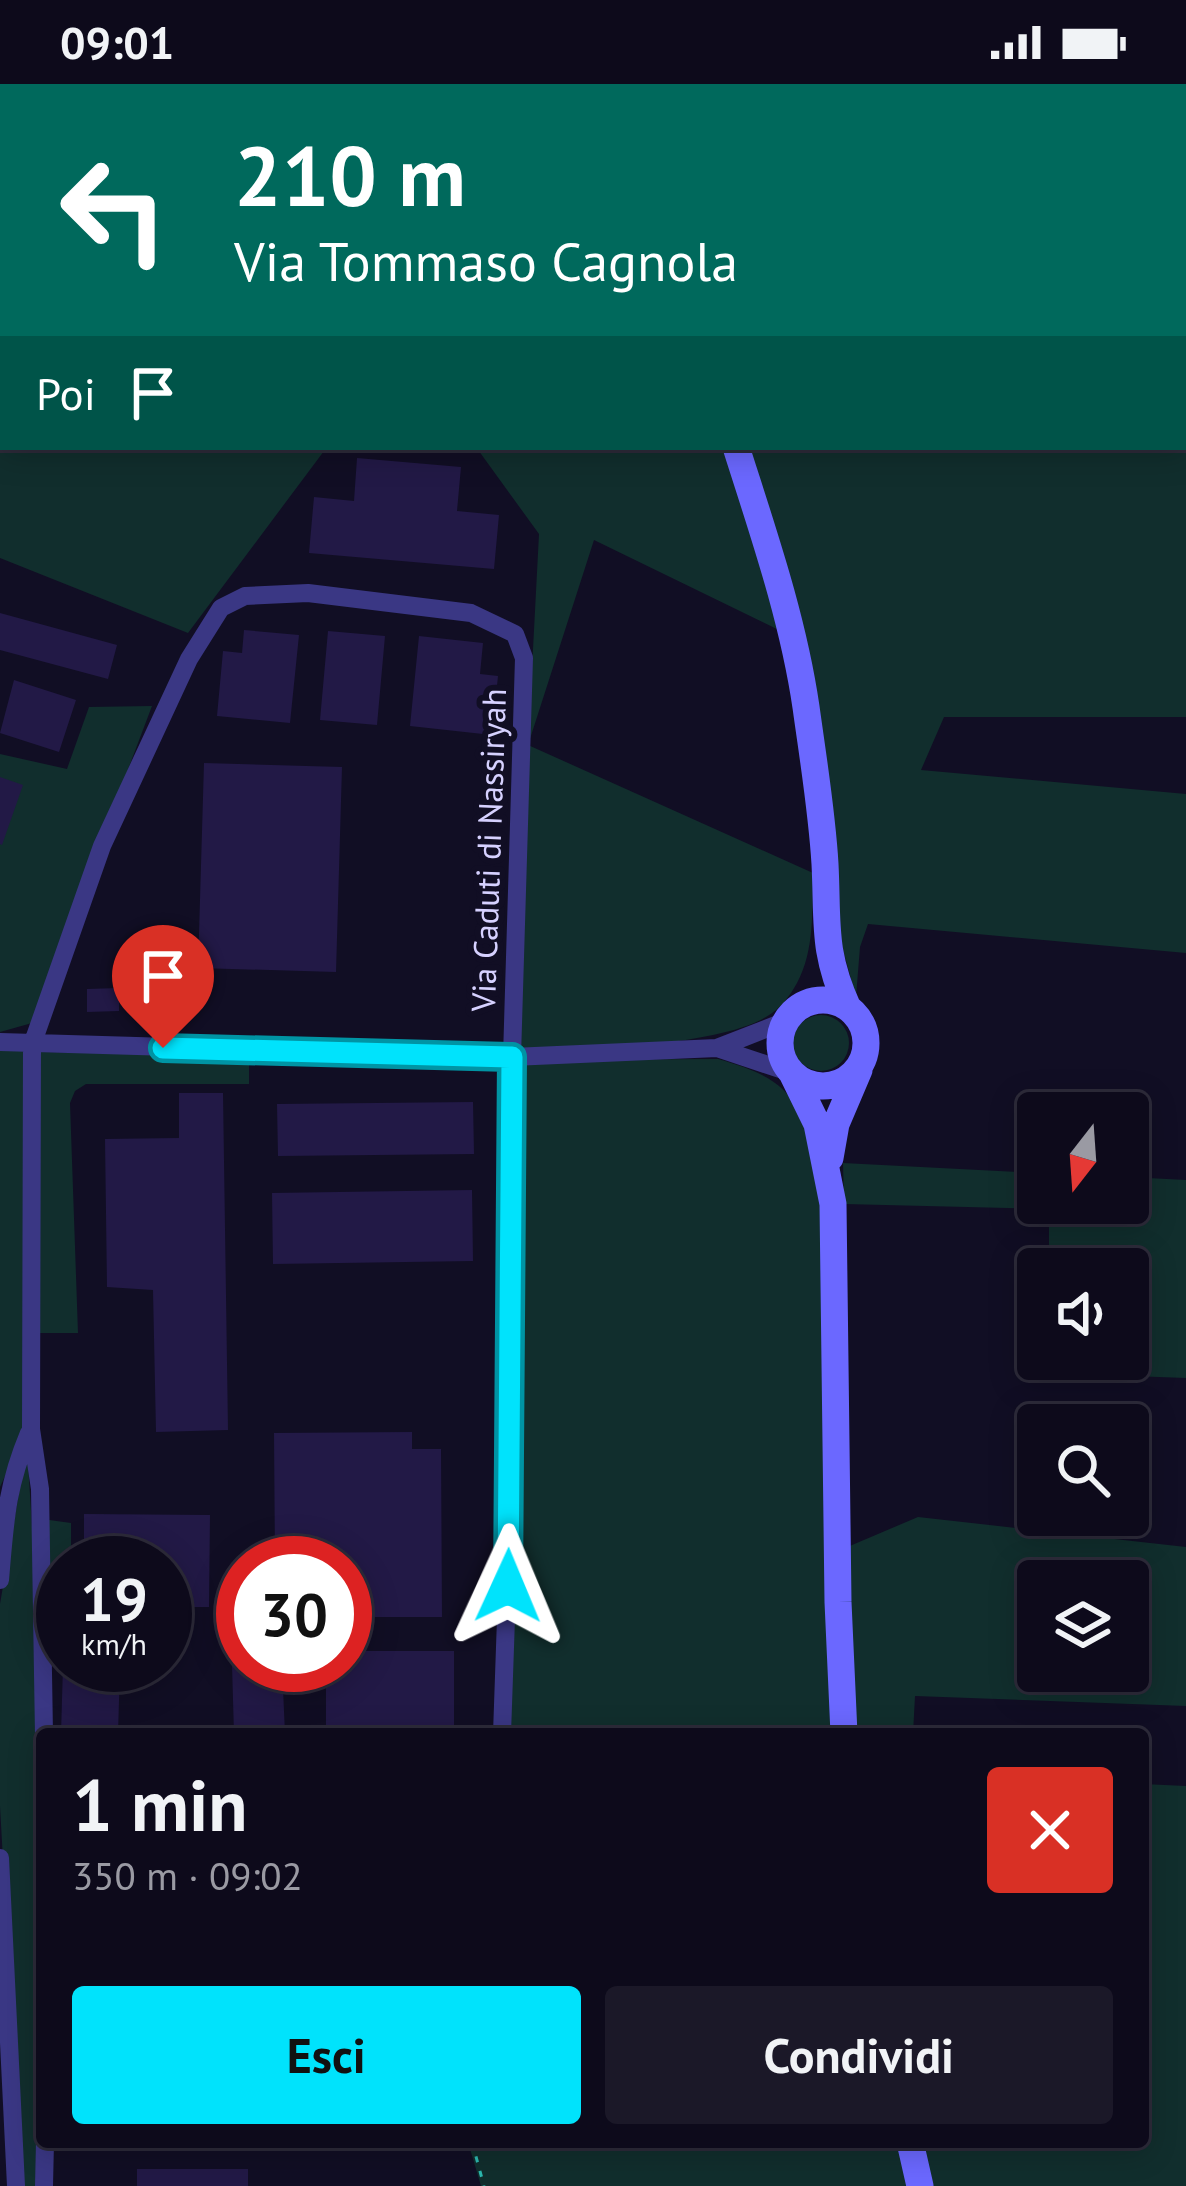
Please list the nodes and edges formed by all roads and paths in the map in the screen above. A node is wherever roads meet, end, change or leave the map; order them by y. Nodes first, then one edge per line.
1 (737, 450) edge
2 (825, 936) junction
3 (848, 1008) junction
4 (786, 1021) junction
5 (0, 1042) edge
6 (32, 1045) junction
7 (717, 1048) junction
8 (512, 1057) junction
9 (862, 1064) junction
10 (792, 1072) junction
11 (829, 1168) junction
12 (31, 1429) junction
13 (0, 1580) edge
14 (44, 1728) edge
15 (502, 1728) edge
16 (844, 1728) edge
17 (0, 1858) edge
18 (45, 2148) edge
19 (474, 2148) edge
20 (911, 2148) edge
21 (16, 2186) edge
22 (44, 2186) edge
23 (484, 2186) edge
24 (920, 2186) edge

1 - 2 main road
2 - 3 main road
2 - 4 main road
3 - 4 main road
3 - 9 main road
4 - 7 street
4 - 10 main road
5 - 6 street
6 - 8 street
6 - 8 street, Via Caduti di Nassiryah
6 - 12 street, Via Caduti di Nassiryah
7 - 8 street
7 - 10 street
8 - 15 street, Via Caduti di Nassiryah
9 - 10 main road
9 - 11 main road
10 - 11 main road
11 - 16 main road
12 - 13 street
12 - 14 street
17 - 21 street
18 - 22 street
19 - 23 path
20 - 24 main road

